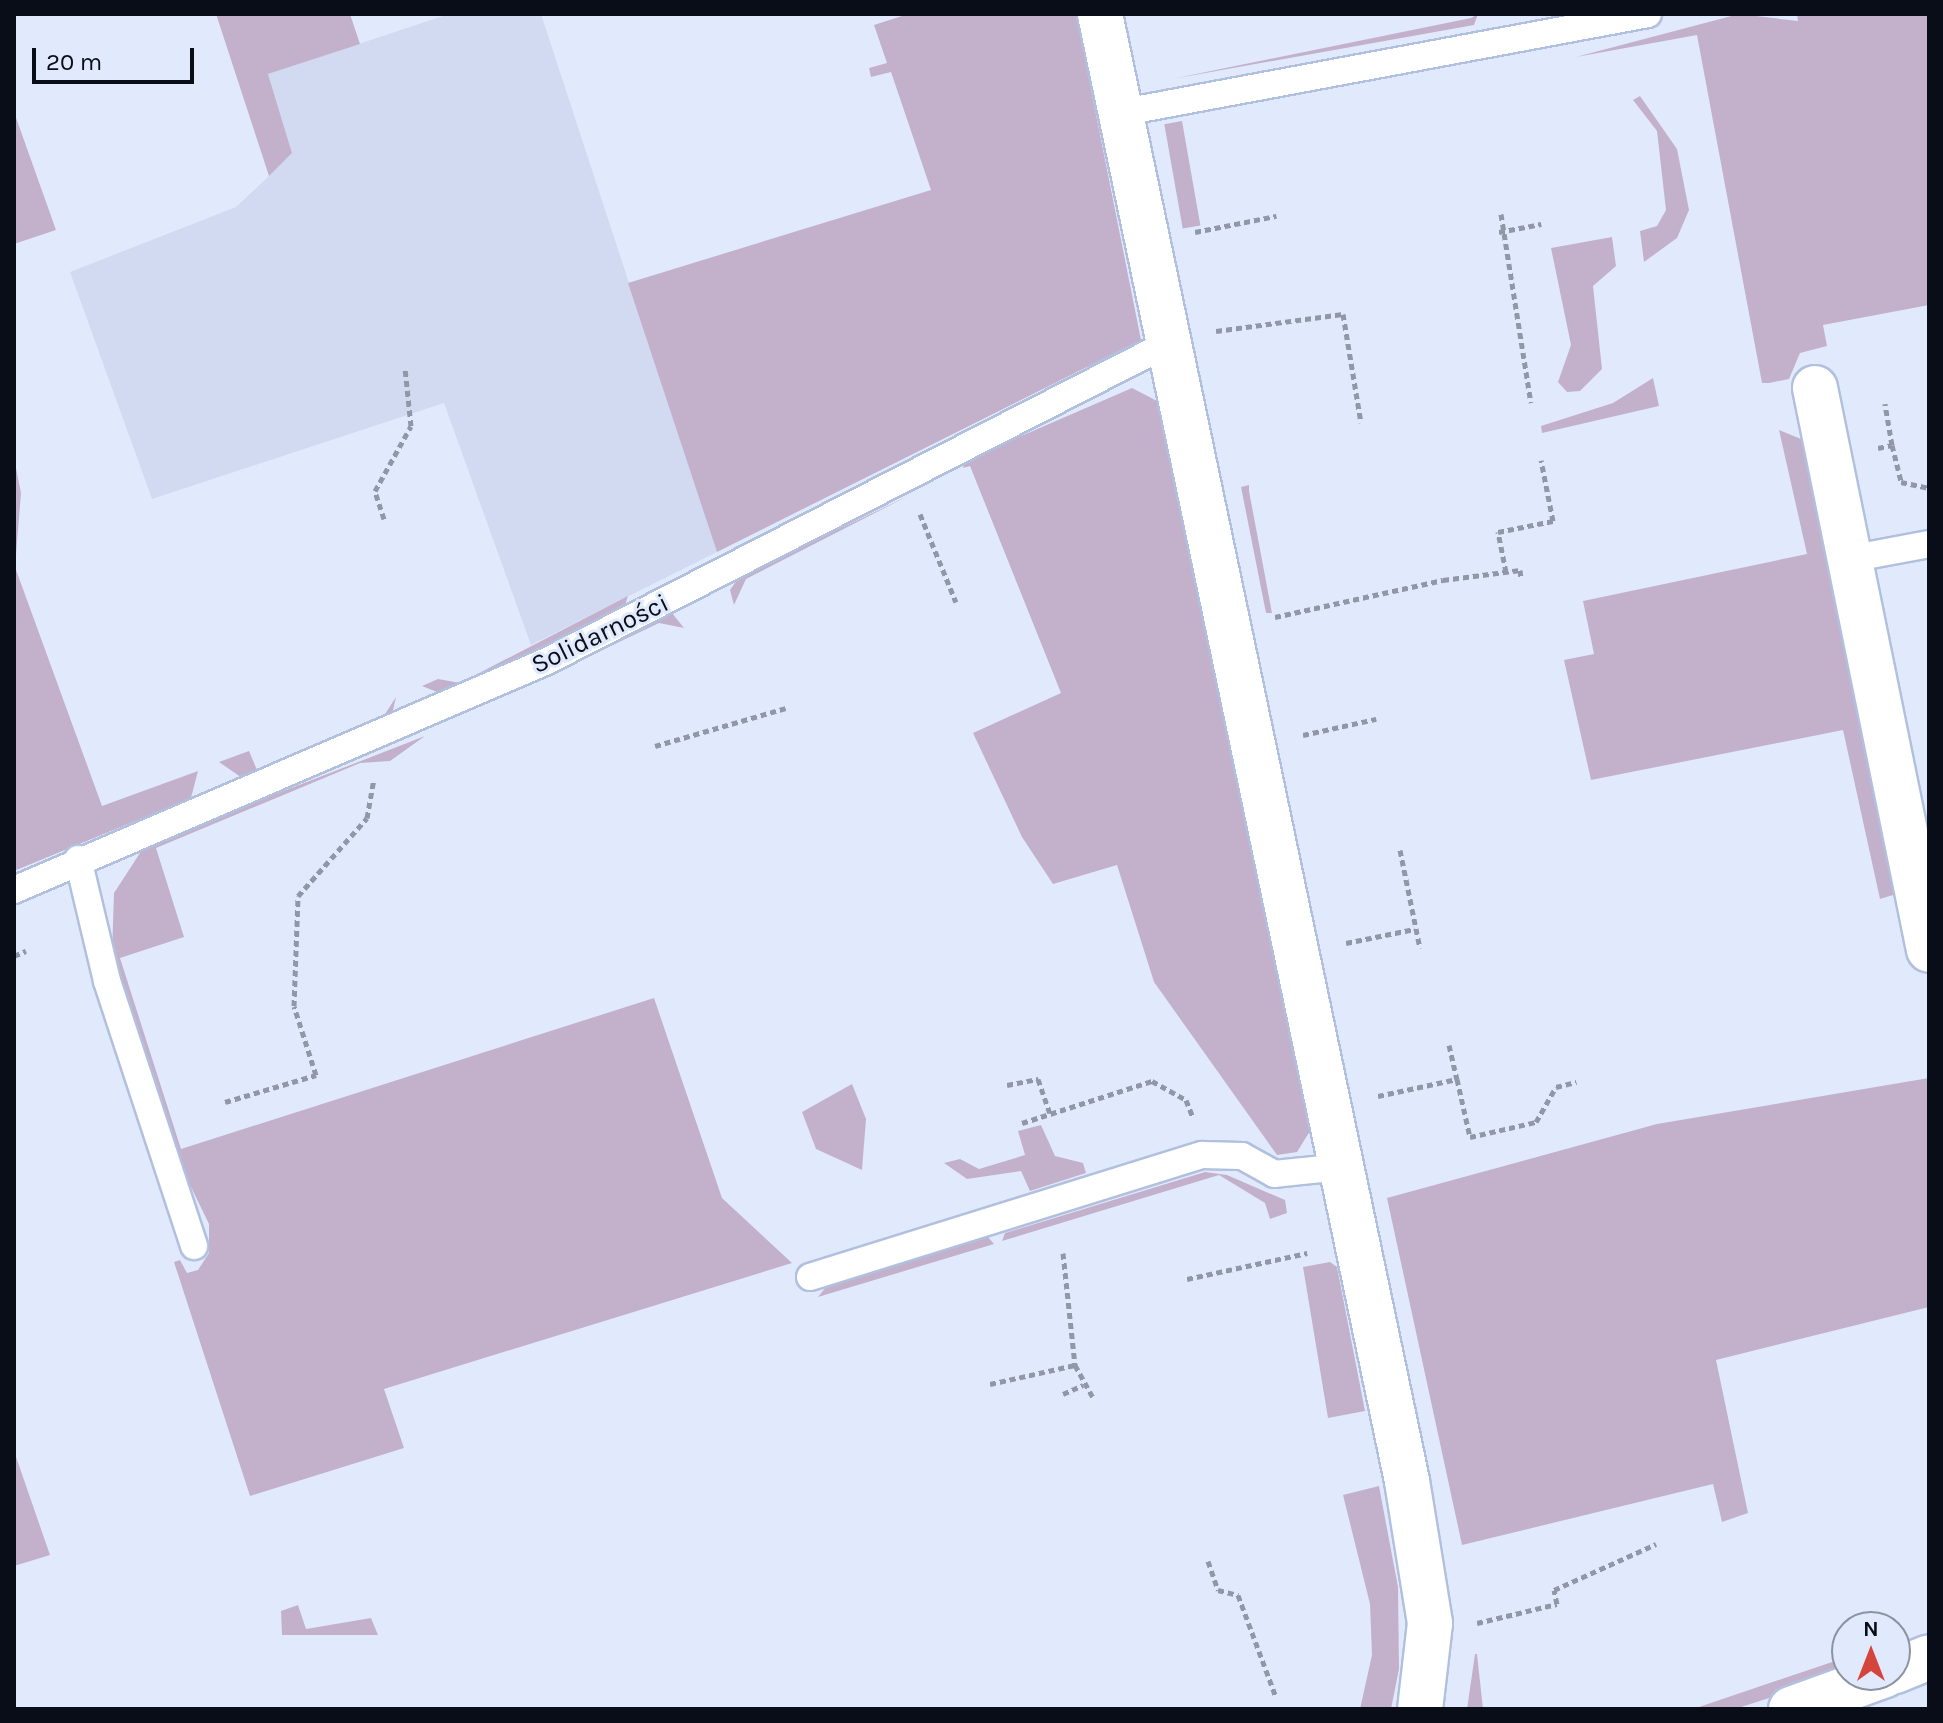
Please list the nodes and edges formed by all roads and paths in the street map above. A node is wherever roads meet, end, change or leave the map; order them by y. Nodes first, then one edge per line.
1 (1100, 14) edge
2 (1648, 14) edge
3 (1124, 112) junction
4 (1501, 214) dead end
5 (1276, 216) dead end
6 (1541, 224) dead end
7 (1202, 230) dead end
8 (1499, 232) junction
9 (1220, 330) dead end
10 (1169, 343) junction
11 (405, 368) dead end
12 (1815, 388) dead end
13 (1531, 403) dead end
14 (1361, 423) dead end
15 (1892, 445) dead end
16 (1541, 460) dead end
17 (1929, 488) edge
18 (917, 507) dead end
19 (384, 519) dead end
20 (1929, 544) edge
21 (1849, 559) junction
22 (1506, 572) junction
23 (1521, 578) dead end
24 (956, 602) dead end
25 (1273, 617) dead end
26 (786, 708) dead end
27 (1376, 719) dead end
28 (1295, 736) dead end
29 (655, 746) dead end
30 (376, 774) dead end
31 (1400, 850) dead end
32 (78, 859) junction
33 (14, 890) edge
34 (1415, 929) junction
35 (1334, 946) dead end
36 (1420, 948) dead end
37 (1929, 950) edge
38 (26, 951) dead end
39 (14, 956) edge
40 (1449, 1045) dead end
41 (1457, 1079) junction
42 (1576, 1082) dead end
43 (1007, 1085) dead end
44 (1369, 1098) dead end
45 (225, 1102) dead end
46 (1050, 1113) junction
47 (1193, 1117) dead end
48 (1022, 1123) dead end
49 (1342, 1167) junction
50 (194, 1246) dead end
51 (1063, 1253) dead end
52 (1281, 1256) dead end
53 (810, 1277) dead end
54 (1187, 1279) dead end
55 (1075, 1365) junction
56 (990, 1384) dead end
57 (1083, 1385) junction
58 (1063, 1394) dead end
59 (1094, 1399) dead end
60 (1656, 1544) dead end
61 (1208, 1561) dead end
62 (1484, 1622) dead end
63 (1841, 1691) edge
64 (1276, 1697) dead end
65 (1420, 1709) edge
66 (1791, 1709) edge

1 - 3 street
2 - 3 lane
3 - 10 street
4 - 8 path
5 - 7 path
6 - 8 path
8 - 13 path
9 - 14 path
10 - 32 lane, Solidarności
10 - 49 street
11 - 19 path
12 - 21 street
15 - 17 path
16 - 22 path
18 - 24 path
20 - 21 lane
21 - 37 street
22 - 23 path
22 - 25 path
26 - 29 path
27 - 28 path
30 - 45 path
31 - 34 path
32 - 33 lane, Solidarności
32 - 50 lane
34 - 35 path
34 - 36 path
38 - 39 path
40 - 41 path
41 - 42 path
41 - 44 path
43 - 46 path
46 - 47 path
46 - 48 path
49 - 53 lane
49 - 65 street
51 - 55 path
52 - 54 path
55 - 56 path
55 - 57 path
57 - 58 path
57 - 59 path
60 - 62 path
61 - 64 path
63 - 66 street

